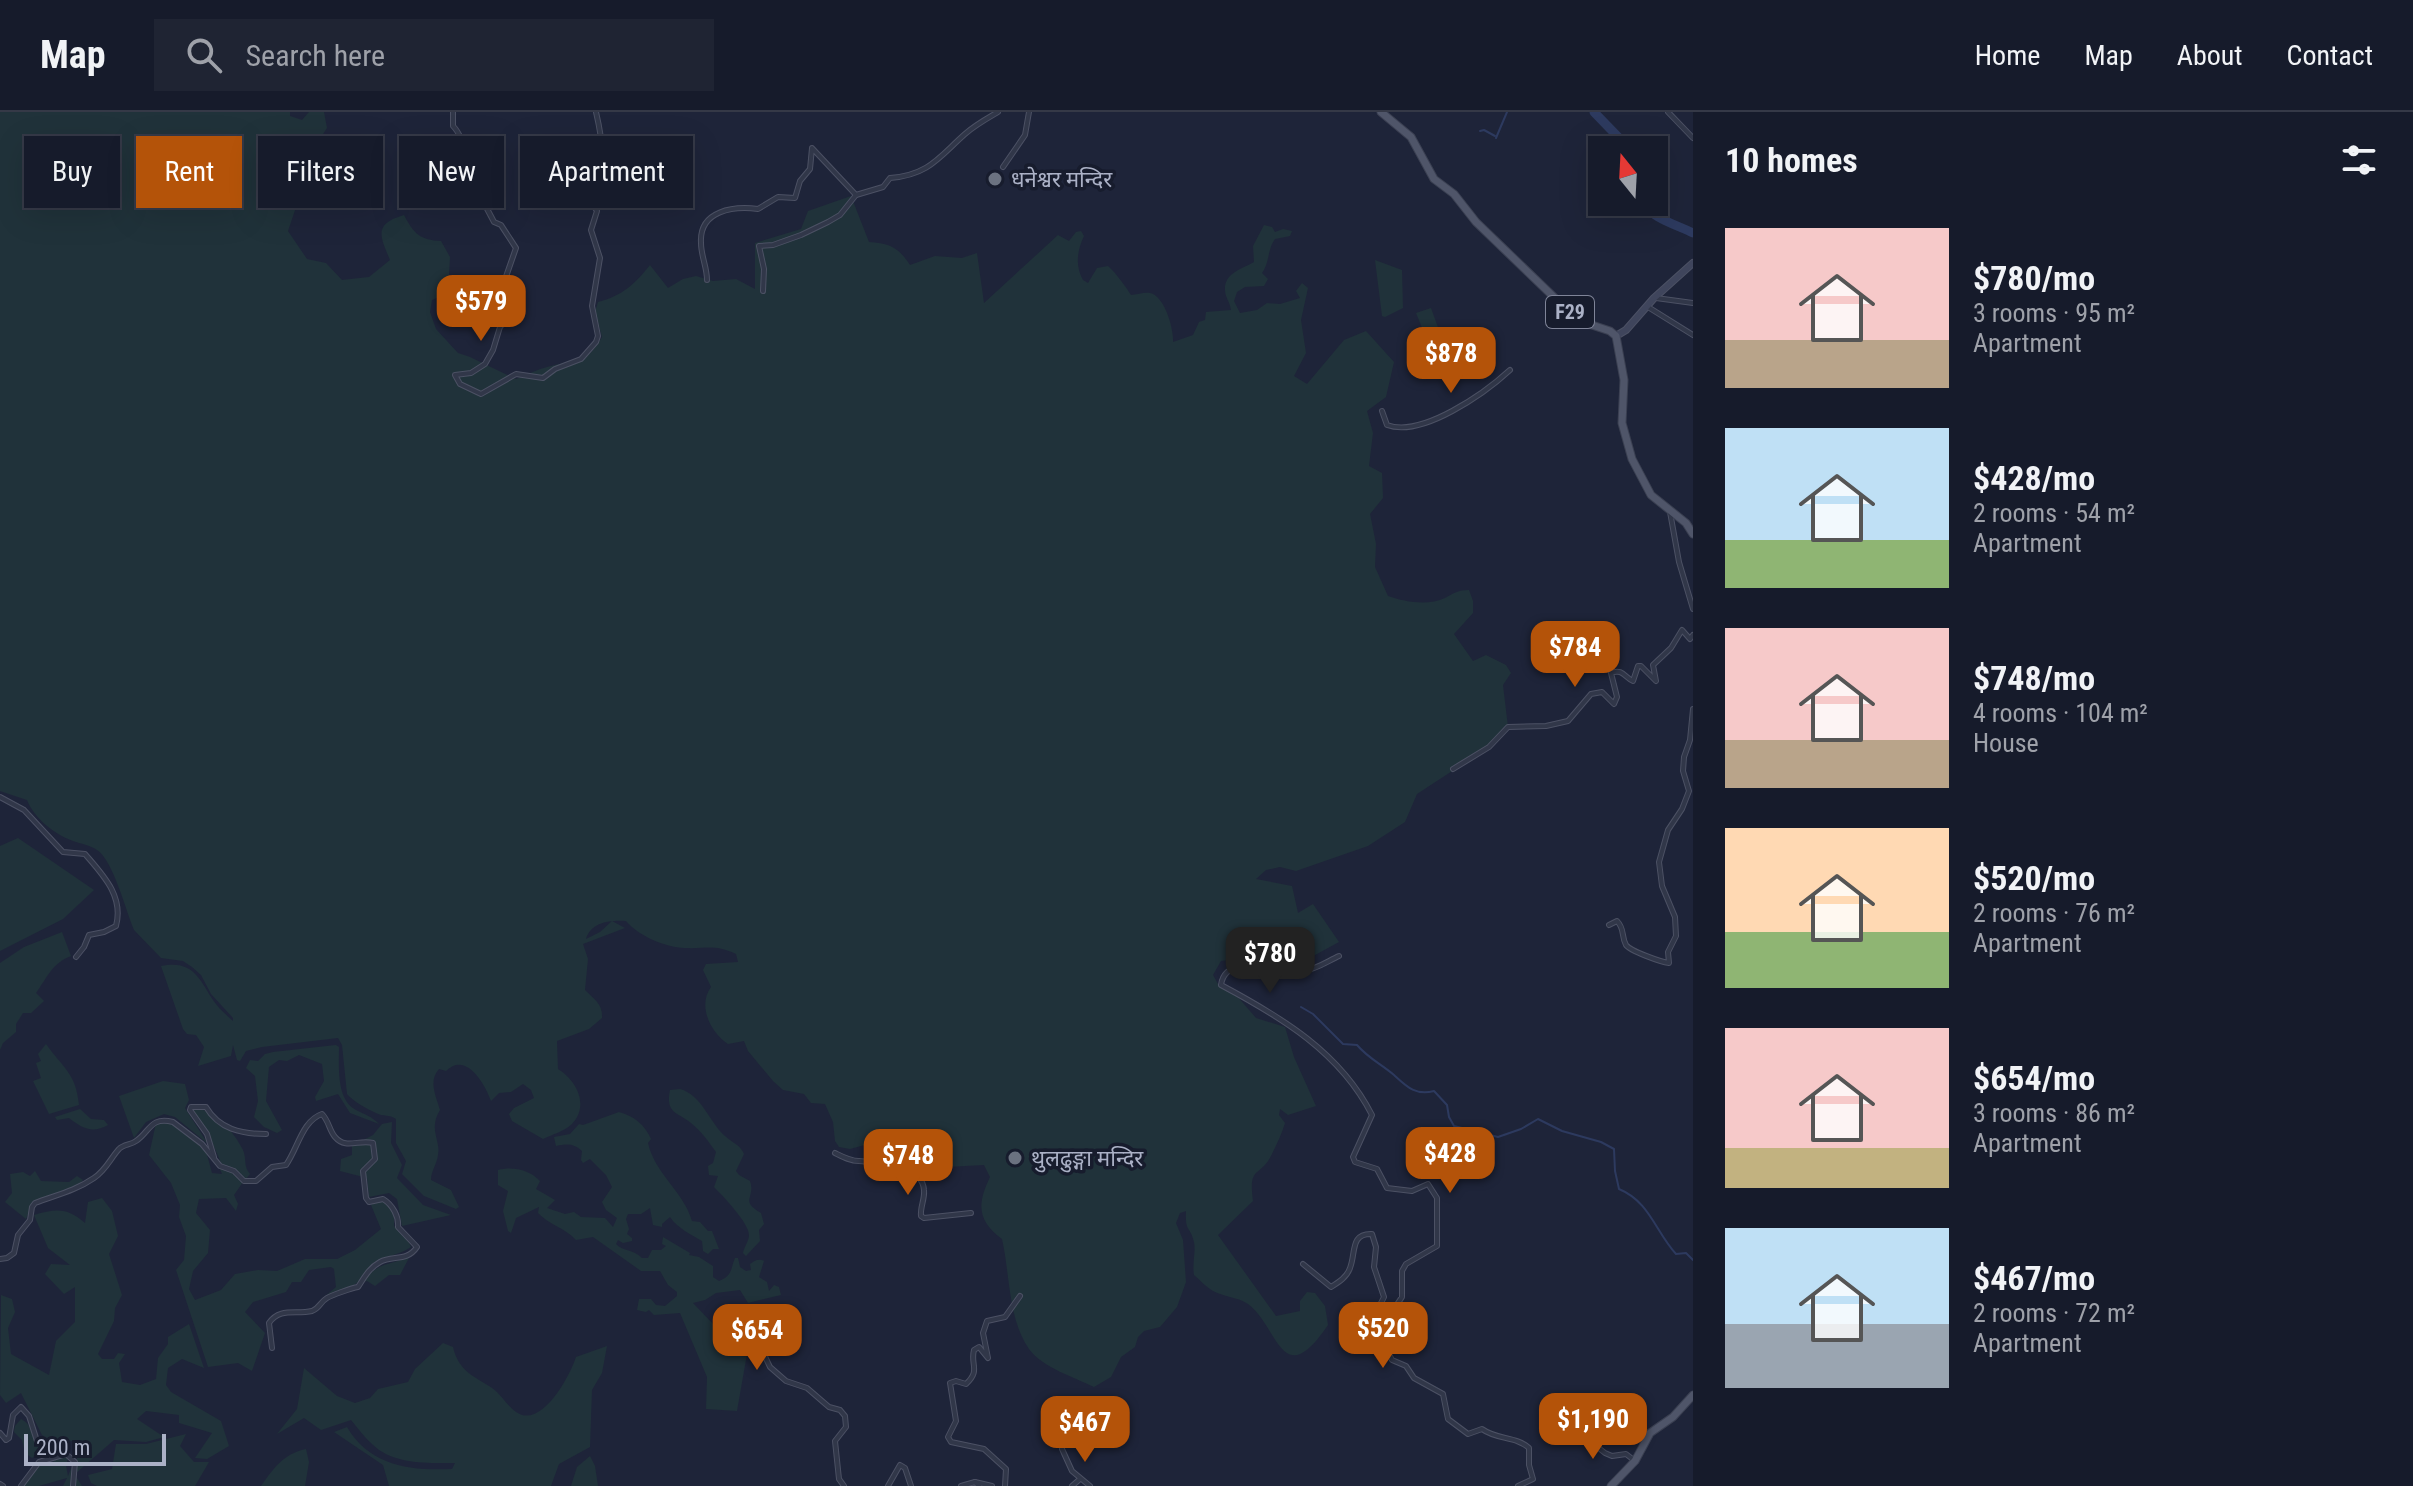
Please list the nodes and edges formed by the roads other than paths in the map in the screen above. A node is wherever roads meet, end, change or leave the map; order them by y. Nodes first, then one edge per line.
1 (453, 112) edge
2 (596, 112) edge
3 (998, 112) edge
4 (1029, 112) edge
5 (1381, 112) edge
6 (1668, 112) edge
7 (1693, 138) edge
8 (1003, 167) dead end
9 (856, 195) junction
10 (1693, 263) edge
11 (707, 280) dead end
12 (763, 291) dead end
13 (1654, 298) junction
14 (1693, 303) edge
15 (1647, 305) junction
16 (1693, 335) edge
17 (1616, 336) junction
18 (1510, 370) dead end
19 (1382, 411) dead end
20 (1670, 512) junction
21 (1693, 534) edge
22 (1693, 609) edge
23 (1693, 635) edge
24 (1693, 709) edge
25 (1453, 769) dead end
26 (0, 797) edge
27 (1609, 925) dead end
28 (1339, 956) dead end
29 (76, 957) dead end
30 (266, 1134) dead end
31 (835, 1153) dead end
32 (214, 1157) junction
33 (971, 1213) dead end
34 (0, 1259) edge
35 (1303, 1264) dead end
36 (1020, 1296) dead end
37 (1372, 1321) junction
38 (272, 1348) dead end
39 (761, 1348) dead end
40 (1693, 1395) edge
41 (1568, 1424) dead end
42 (0, 1433) edge
43 (1062, 1449) dead end
44 (55, 1457) junction
45 (1635, 1461) junction
46 (1080, 1479) junction
47 (977, 1484) edge
48 (21, 1486) edge
49 (73, 1486) edge
50 (844, 1486) edge
51 (888, 1486) edge
52 (911, 1486) edge
53 (961, 1486) edge
54 (992, 1486) edge
55 (1005, 1486) edge
56 (1072, 1486) edge
57 (1090, 1486) edge
58 (1518, 1486) edge
59 (1611, 1486) edge

1 - 2 street
3 - 9 street
4 - 8 street
5 - 17 main road, F29
6 - 7 street
9 - 11 street
9 - 12 street
10 - 13 street
13 - 14 street
13 - 15 street
15 - 16 street
15 - 17 street
17 - 20 main road, F29
18 - 19 street
20 - 21 main road, F29
20 - 22 street
23 - 25 street
24 - 27 street
26 - 29 street
28 - 37 street
30 - 32 street
31 - 33 street
32 - 34 street
32 - 38 street
35 - 37 street
36 - 55 street
37 - 58 street
39 - 50 street
40 - 45 main road
41 - 45 street
42 - 44 street
43 - 46 street
44 - 48 street
44 - 49 street
45 - 59 main road
46 - 56 street
46 - 57 street
47 - 53 street
47 - 54 street
51 - 52 street

